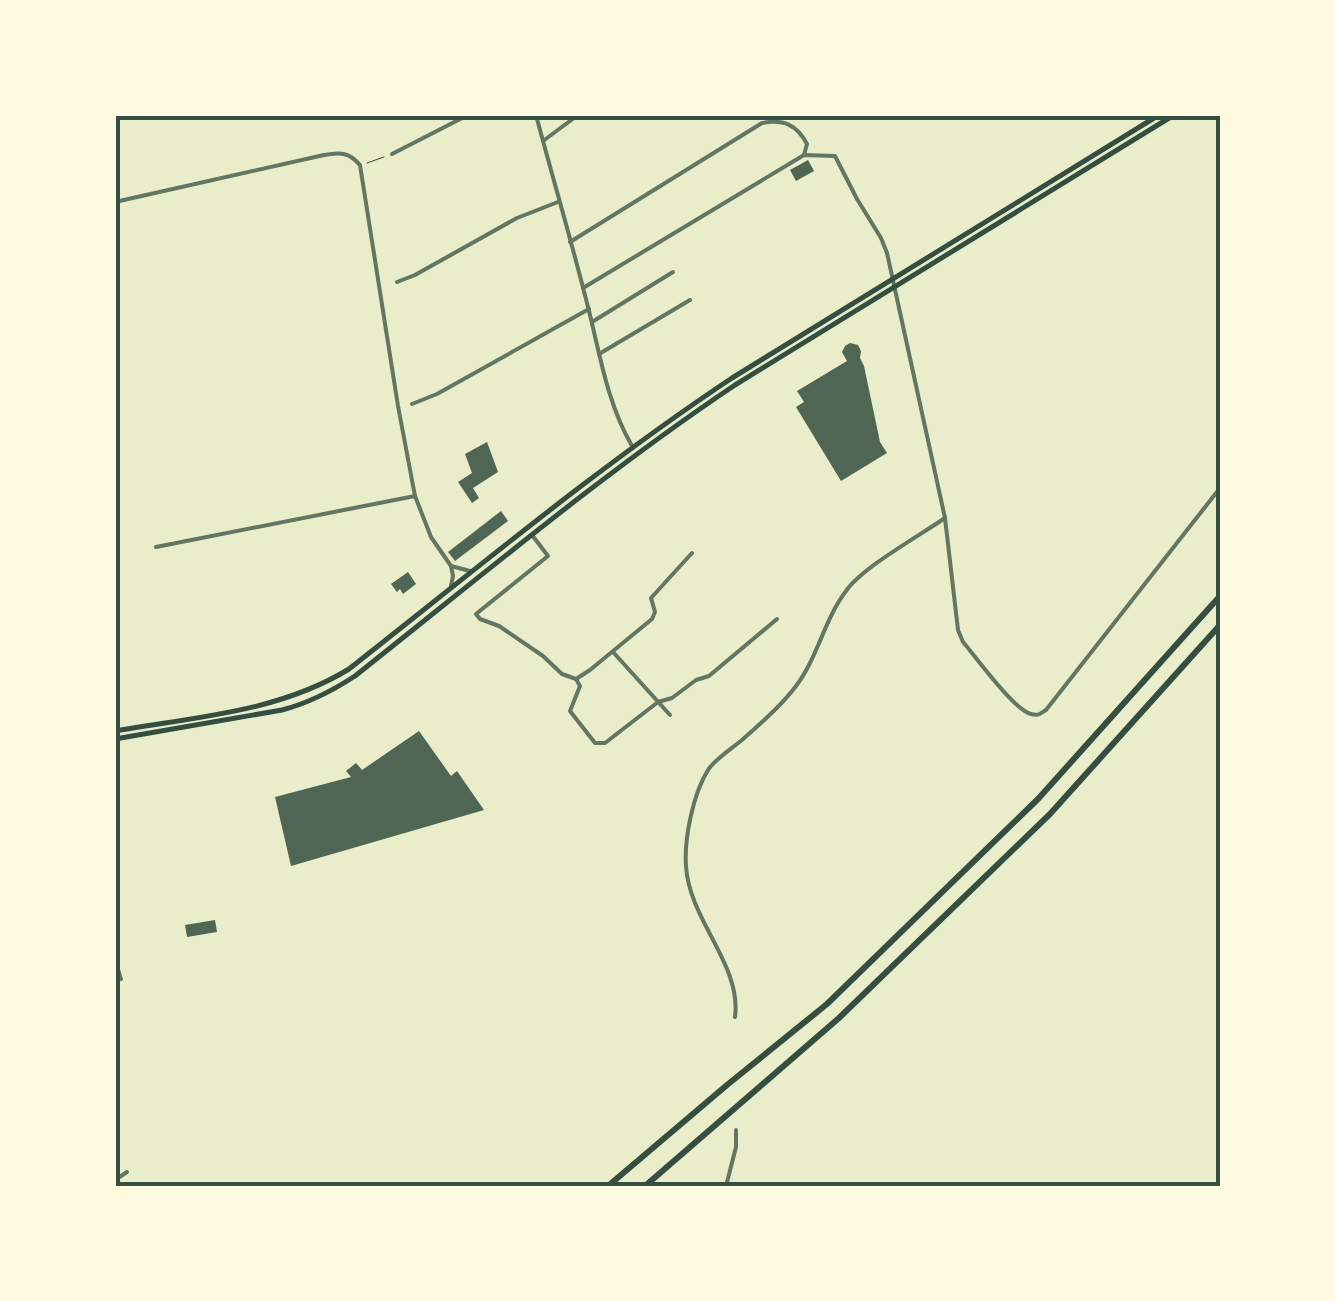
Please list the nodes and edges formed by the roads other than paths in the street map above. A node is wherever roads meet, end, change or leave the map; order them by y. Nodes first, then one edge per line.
1 (468, 115) edge
2 (536, 115) edge
3 (578, 115) edge
4 (1159, 115) edge
5 (1174, 115) edge
6 (543, 141) junction
7 (392, 154) road end
8 (804, 155) junction
9 (115, 202) edge
10 (559, 202) junction
11 (570, 242) junction
12 (673, 272) dead end
13 (893, 279) junction
14 (397, 282) dead end
15 (894, 287) junction
16 (583, 288) junction
17 (690, 300) dead end
18 (589, 309) junction
19 (592, 322) junction
20 (600, 354) junction
21 (412, 404) dead end
22 (633, 447) junction
23 (1220, 488) edge
24 (415, 496) junction
25 (944, 518) junction
26 (532, 535) junction
27 (156, 547) dead end
28 (692, 553) dead end
29 (450, 566) junction
30 (472, 572) junction
31 (450, 590) junction
32 (1220, 596) edge
33 (777, 619) dead end
34 (1220, 626) edge
35 (612, 652) junction
36 (576, 679) junction
37 (658, 702) junction
38 (670, 714) dead end
39 (115, 731) edge
40 (115, 739) edge
41 (115, 960) edge
42 (118, 979) edge
43 (735, 1017) dead end
44 (736, 1130) dead end
45 (127, 1172) dead end
46 (115, 1180) edge
47 (608, 1186) edge
48 (645, 1186) edge
49 (726, 1186) edge

1 - 7 street
2 - 6 street
3 - 6 street
4 - 13 main road
5 - 15 main road
6 - 10 street
8 - 11 street
8 - 13 street
8 - 16 street
9 - 24 street
10 - 11 street
10 - 14 street
11 - 16 street
12 - 19 street
13 - 15 street
13 - 22 main road
15 - 25 street
15 - 26 main road
16 - 18 street
17 - 20 street
18 - 19 street
18 - 21 street
19 - 20 street
20 - 22 street
22 - 30 main road
23 - 25 street
24 - 27 street
24 - 29 street
25 - 43 street
26 - 36 street
26 - 40 main road
28 - 35 street
29 - 30 street
29 - 31 street
30 - 31 main road
31 - 39 main road
32 - 47 highway
33 - 37 street
34 - 48 highway
35 - 36 street
35 - 37 street
36 - 37 street
37 - 38 street
41 - 42 street
44 - 49 street
45 - 46 street

